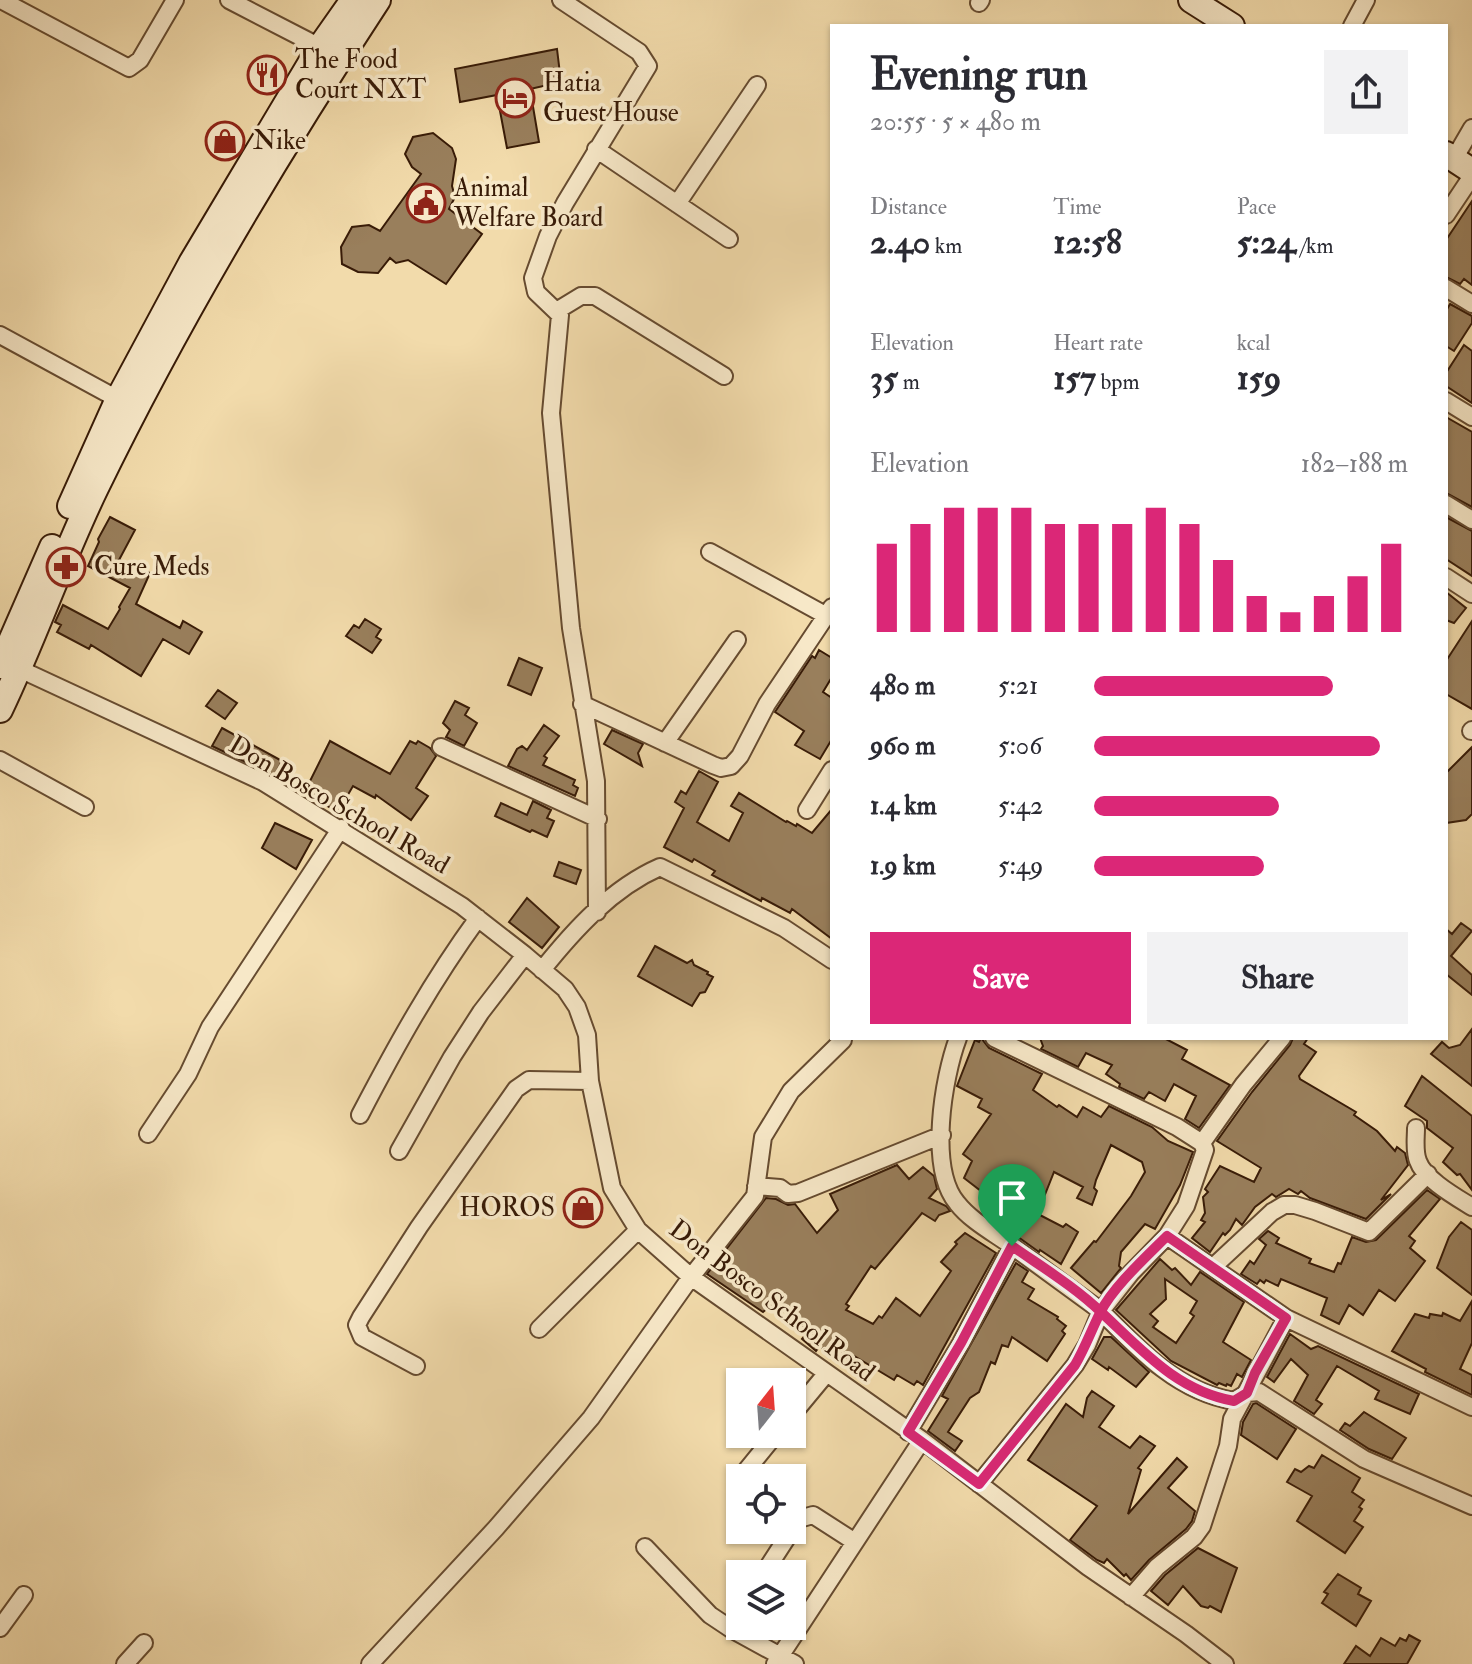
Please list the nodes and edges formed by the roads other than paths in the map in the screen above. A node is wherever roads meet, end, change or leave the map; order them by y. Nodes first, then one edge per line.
1 (1, 0) edge
2 (175, 0) edge
3 (229, 0) edge
4 (353, 0) edge
5 (378, 0) edge
6 (561, 0) edge
7 (1191, 0) edge
8 (1366, 0) edge
9 (1227, 24) edge
10 (1353, 24) edge
11 (320, 47) junction
12 (757, 85) dead end
13 (1472, 128) edge
14 (596, 149) junction
15 (1461, 165) edge
16 (677, 204) junction
17 (1448, 208) edge
18 (729, 239) dead end
19 (1448, 289) edge
20 (1472, 304) edge
21 (558, 310) junction
22 (0, 335) edge
23 (724, 376) dead end
24 (1448, 402) edge
25 (127, 404) junction
26 (1472, 417) edge
27 (1448, 505) edge
28 (1472, 520) edge
29 (710, 552) dead end
30 (1448, 578) edge
31 (1472, 594) edge
32 (829, 612) edge
33 (737, 640) dead end
34 (7, 665) edge
35 (582, 704) junction
36 (0, 710) edge
37 (665, 743) junction
38 (441, 747) dead end
39 (0, 760) edge
40 (830, 773) edge
41 (85, 807) dead end
42 (807, 810) dead end
43 (598, 819) junction
44 (341, 828) junction
45 (597, 912) junction
46 (478, 918) junction
47 (525, 955) junction
48 (830, 959) edge
49 (542, 970) junction
50 (843, 1040) edge
51 (954, 1040) edge
52 (998, 1040) edge
53 (1280, 1040) edge
54 (590, 1081) junction
55 (360, 1115) dead end
56 (1416, 1128) dead end
57 (148, 1134) dead end
58 (942, 1135) junction
59 (1202, 1143) junction
60 (399, 1151) dead end
61 (1428, 1174) junction
62 (756, 1186) junction
63 (1470, 1202) edge
64 (638, 1230) junction
65 (1167, 1236) junction
66 (1012, 1246) junction
67 (1213, 1267) junction
68 (691, 1277) junction
69 (1101, 1311) junction
70 (1286, 1318) junction
71 (539, 1329) dead end
72 (416, 1366) dead end
73 (826, 1374) junction
74 (1247, 1393) junction
75 (806, 1398) edge
76 (1472, 1407) edge
77 (915, 1436) junction
78 (764, 1448) edge
79 (751, 1464) edge
80 (979, 1484) junction
81 (1472, 1506) edge
82 (855, 1542) junction
83 (645, 1547) dead end
84 (772, 1560) edge
85 (24, 1595) dead end
86 (1131, 1597) junction
87 (0, 1628) edge
88 (144, 1643) dead end
89 (783, 1661) edge
90 (125, 1664) edge
91 (370, 1664) edge
92 (1225, 1664) edge

1 - 2 street
3 - 11 street
4 - 11 main road
5 - 25 main road
6 - 14 street
7 - 9 main road
8 - 10 street
11 - 25 main road
12 - 16 street
13 - 15 street
14 - 16 street
14 - 21 street
15 - 17 street
16 - 18 street
19 - 20 street
21 - 23 street
21 - 35 street
22 - 25 street
24 - 26 street
25 - 34 main road
27 - 28 street
29 - 32 street
30 - 31 street
32 - 37 street
33 - 37 street
34 - 36 main road
34 - 44 street, Don Bosco School Road
35 - 37 street
35 - 43 street
38 - 43 street
39 - 41 street
40 - 42 street
43 - 45 street
44 - 46 street, Don Bosco School Road
44 - 57 street
45 - 48 street
45 - 49 street
46 - 47 street, Don Bosco School Road
46 - 55 street
47 - 49 street, Don Bosco School Road
47 - 60 street
49 - 54 street, Don Bosco School Road
50 - 62 street
51 - 58 street
52 - 59 street
53 - 59 street
54 - 64 street, Don Bosco School Road
54 - 72 street
56 - 61 street
58 - 62 street
58 - 66 street
59 - 65 street
61 - 63 street
61 - 67 street
62 - 68 street
64 - 68 street, Don Bosco School Road
64 - 71 street
65 - 67 street
65 - 69 street
66 - 69 street
66 - 77 street
67 - 70 street
68 - 73 street, Don Bosco School Road
68 - 91 street
69 - 74 street
69 - 80 street
70 - 74 street
70 - 76 street
73 - 75 street
73 - 77 street, Don Bosco School Road
74 - 81 street
74 - 86 street
77 - 80 street, Don Bosco School Road
77 - 82 street
78 - 79 street
80 - 86 street, Don Bosco School Road
82 - 84 street
82 - 89 street
83 - 89 street
85 - 87 street
86 - 92 street, Don Bosco School Road
88 - 90 street

